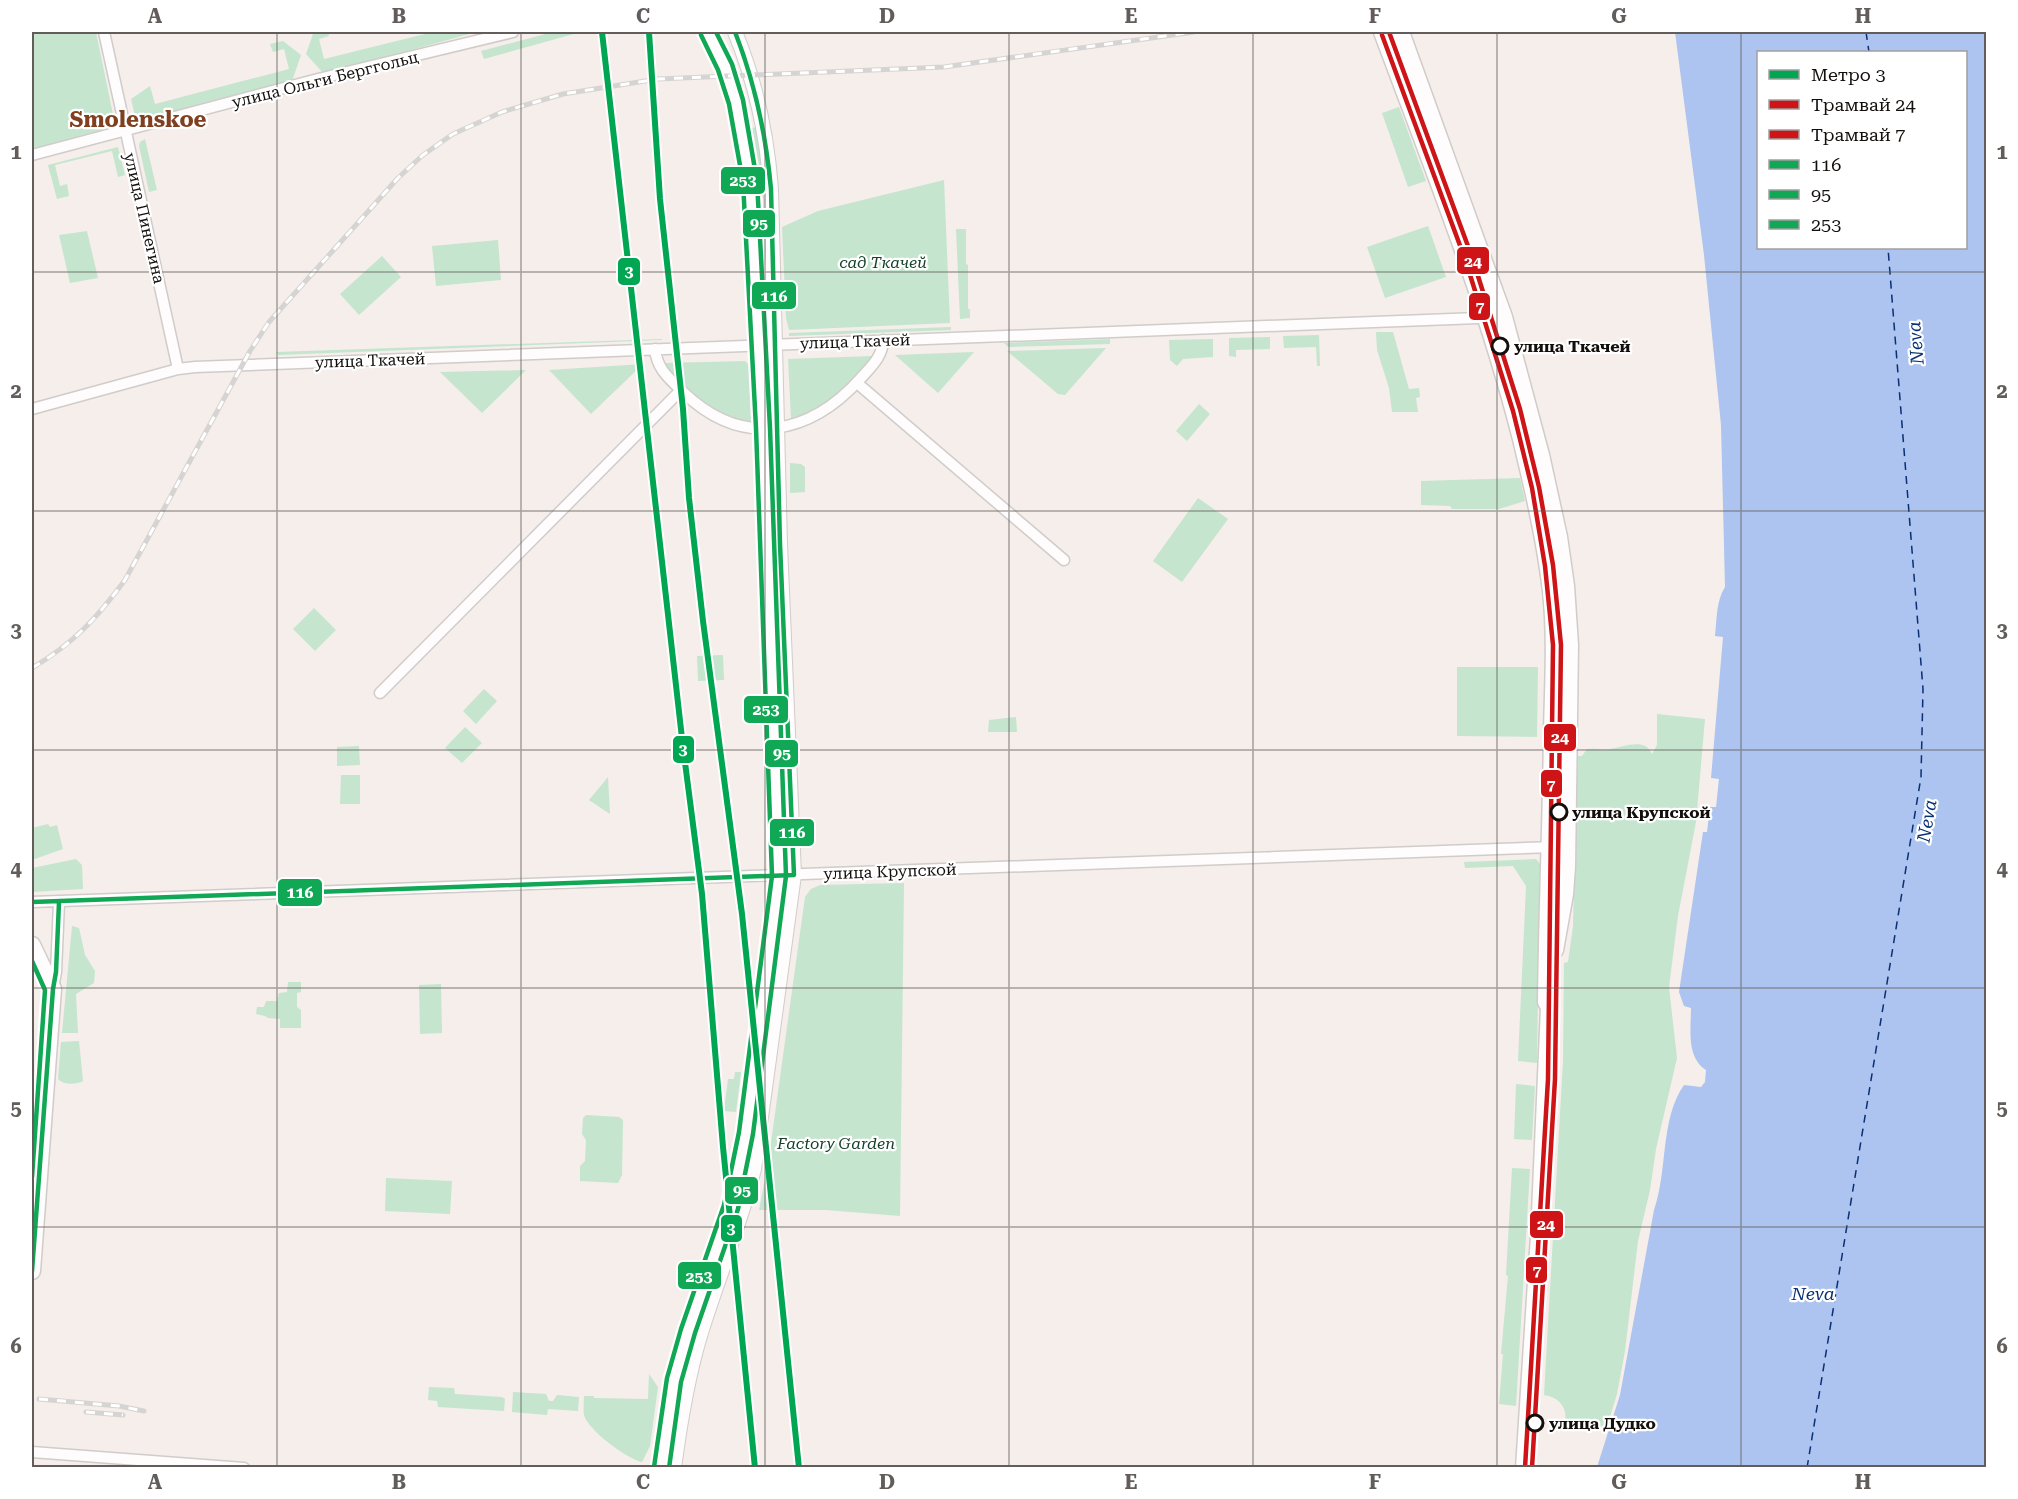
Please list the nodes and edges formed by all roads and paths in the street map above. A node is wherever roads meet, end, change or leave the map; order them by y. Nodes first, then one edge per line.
1 (104, 32) edge
2 (513, 32) edge
3 (708, 32) edge
4 (735, 32) edge
5 (1382, 32) edge
6 (1401, 32) edge
7 (725, 67) junction
8 (748, 67) junction
9 (762, 115) junction
10 (741, 122) junction
11 (124, 130) junction
12 (32, 155) edge
13 (1504, 317) junction
14 (1486, 318) junction
15 (883, 340) junction
16 (775, 344) junction
17 (759, 345) junction
18 (656, 349) junction
19 (178, 369) junction
20 (857, 383) junction
21 (681, 390) junction
22 (32, 409) edge
23 (770, 428) junction
24 (1064, 560) dead end
25 (380, 693) dead end
26 (1550, 847) junction
27 (1568, 847) junction
28 (794, 875) junction
29 (779, 876) junction
30 (32, 902) edge
31 (59, 902) junction
32 (32, 945) edge
33 (32, 964) edge
34 (53, 989) junction
35 (1549, 1007) junction
36 (32, 1127) edge
37 (32, 1271) edge
38 (32, 1452) edge
39 (244, 1467) edge
40 (660, 1467) edge
41 (674, 1467) edge
42 (1524, 1467) edge

1 - 11 street, улица Пинегина
2 - 11 street, улица Ольги Берггольц
3 - 7 street
4 - 8 street
5 - 14 main road
6 - 13 main road
7 - 8 street
7 - 10 street
8 - 9 street
9 - 10 street
9 - 16 street
10 - 17 street
11 - 12 street, улица Ольги Берггольц
11 - 19 street, улица Пинегина
13 - 14 street, улица Ткачей
13 - 27 main road
14 - 15 street, улица Ткачей
14 - 26 main road
15 - 16 street, улица Ткачей
15 - 20 street
16 - 17 street, улица Ткачей
16 - 23 street
17 - 18 street, улица Ткачей
17 - 23 street
18 - 19 street, улица Ткачей
18 - 21 street
19 - 22 street, улица Ткачей
20 - 23 street
20 - 24 street
21 - 23 street
21 - 25 street
23 - 28 street
23 - 29 street
26 - 27 street, улица Крупской
26 - 28 street, улица Крупской
26 - 35 main road
27 - 35 main road
28 - 29 street, улица Крупской
28 - 41 street
29 - 31 street, улица Крупской
29 - 40 street
30 - 31 street, улица Крупской
31 - 34 street
32 - 34 main road
33 - 36 main road
34 - 37 main road
35 - 42 main road
38 - 39 street

